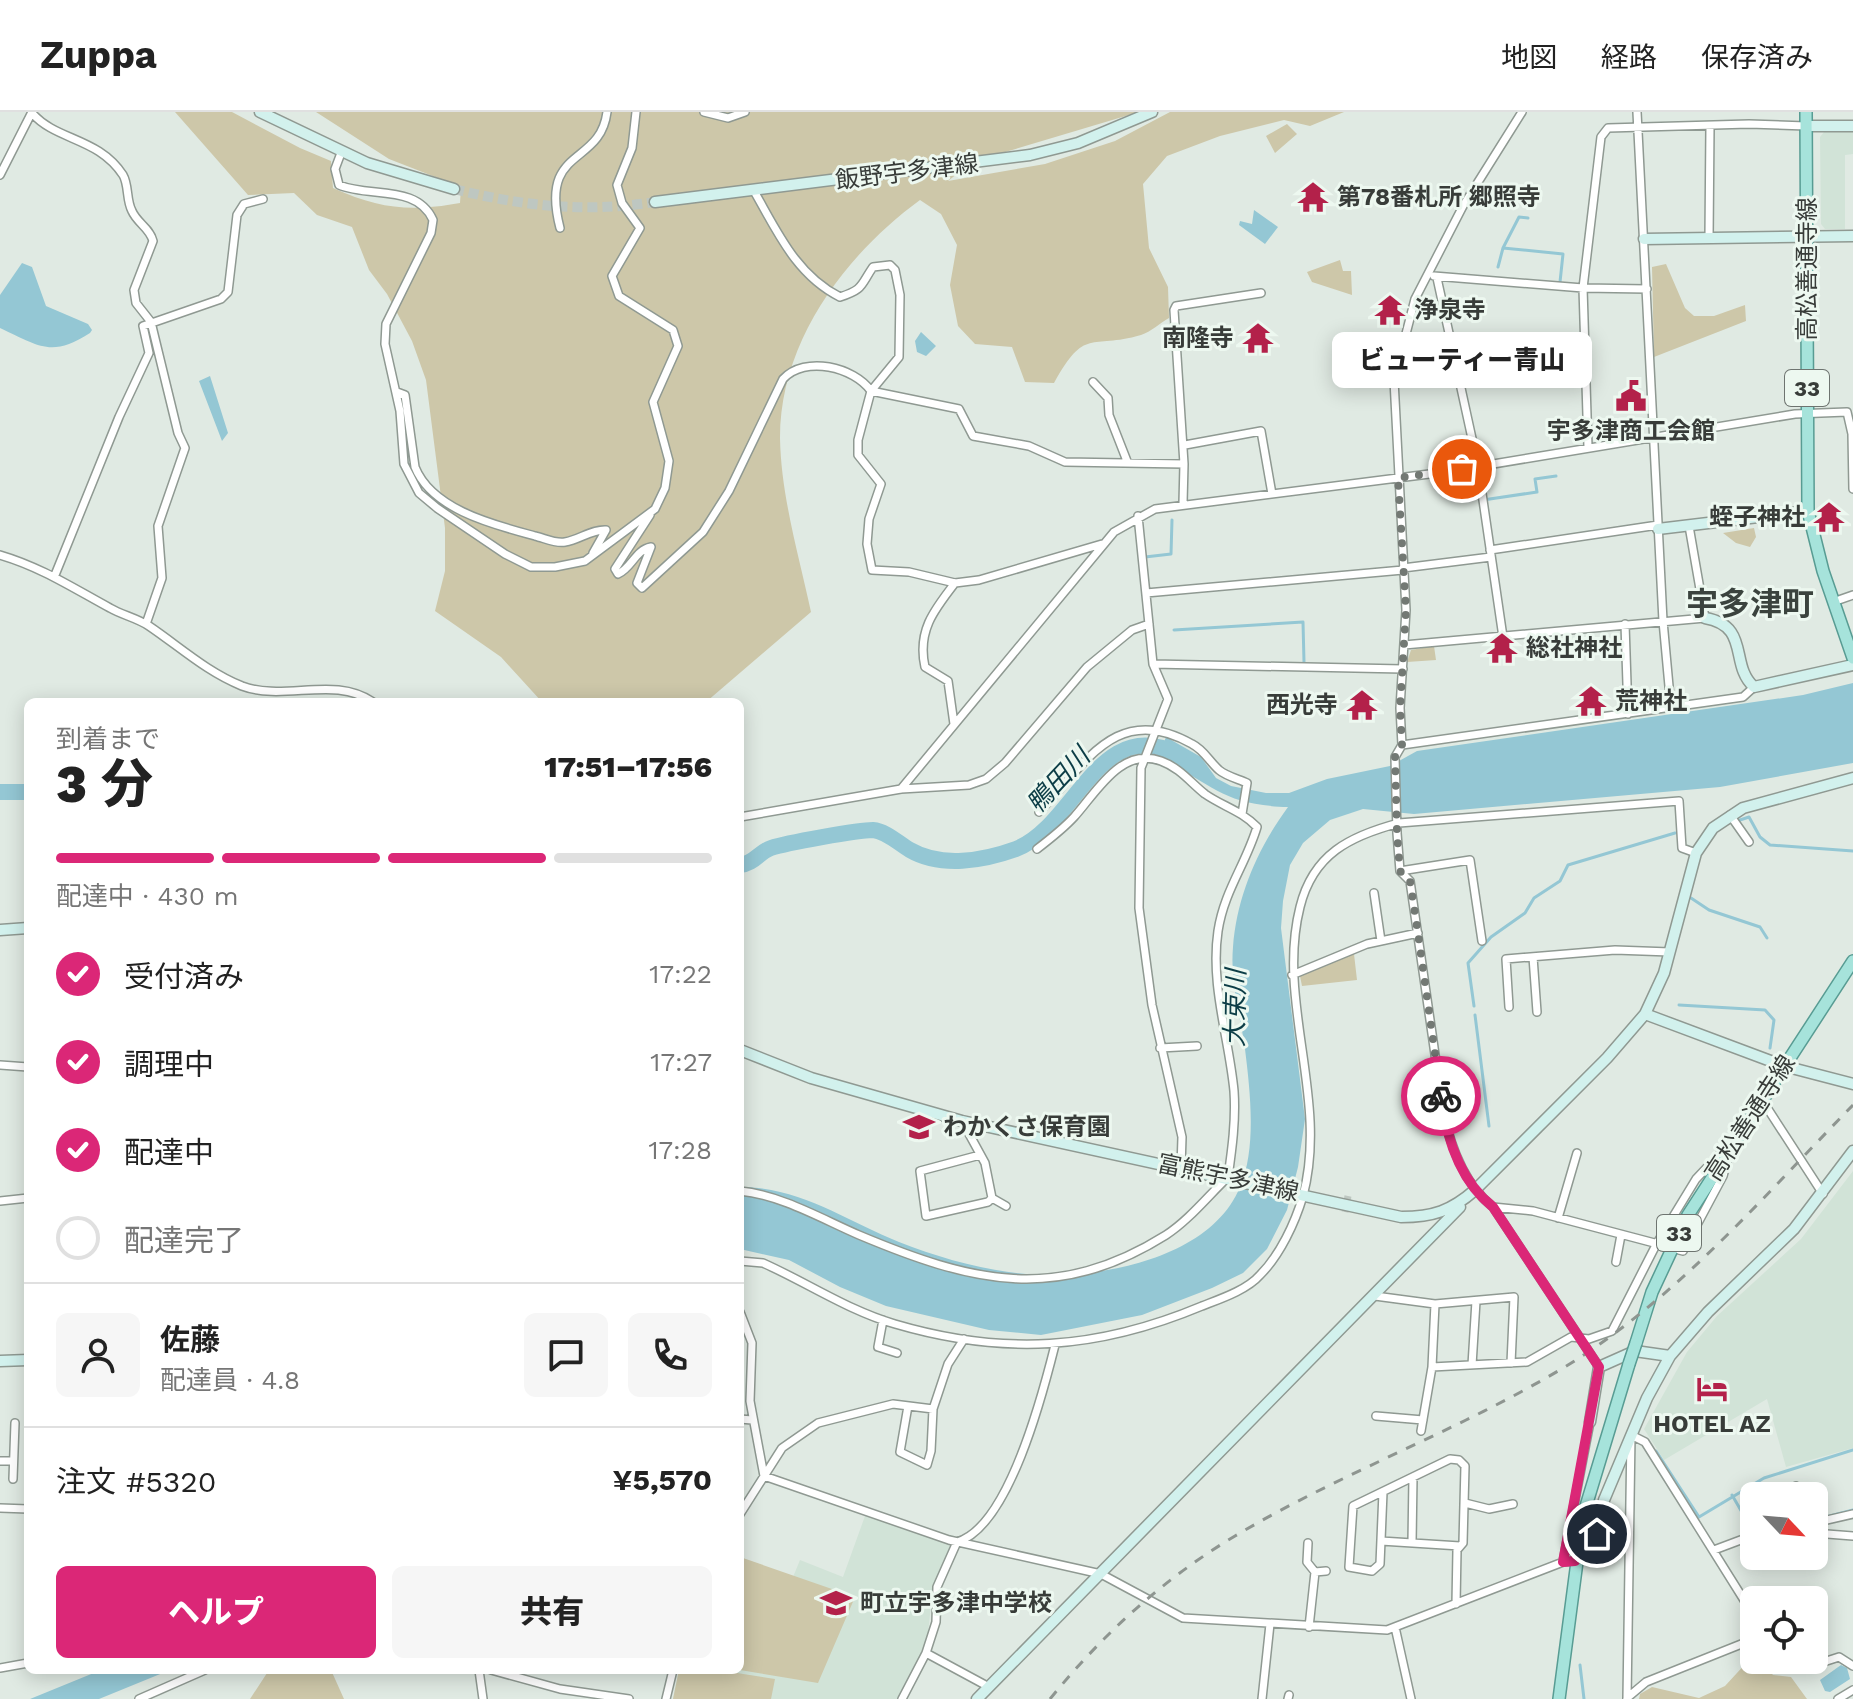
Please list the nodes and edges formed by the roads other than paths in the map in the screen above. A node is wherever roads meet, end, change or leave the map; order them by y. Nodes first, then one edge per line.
1 (32, 112) edge
2 (260, 112) edge
3 (607, 112) edge
4 (636, 112) edge
5 (704, 112) edge
6 (745, 112) edge
7 (1152, 112) edge
8 (1522, 112) edge
9 (1637, 112) edge
10 (1806, 112) edge
11 (1710, 126) junction
12 (1806, 126) junction
13 (1853, 126) edge
14 (1638, 128) junction
15 (341, 153) junction
16 (0, 175) edge
17 (454, 189) tunnel mouth
18 (754, 191) junction
19 (263, 199) dead end
20 (655, 202) tunnel mouth
21 (560, 228) dead end
22 (1853, 236) edge
23 (1807, 237) junction
24 (1709, 238) junction
25 (1644, 239) junction
26 (1429, 273) junction
27 (1437, 278) junction
28 (1583, 288) junction
29 (1647, 289) junction
30 (1261, 293) dead end
31 (151, 322) junction
32 (1093, 382) dead end
33 (871, 391) junction
34 (397, 392) junction
35 (1807, 414) junction
36 (1852, 434) edge
37 (1653, 437) junction
38 (1185, 445) junction
39 (1588, 447) junction
40 (1127, 461) junction
41 (1184, 464) junction
42 (1478, 466) junction
43 (1398, 478) junction
44 (1853, 489) edge
45 (1272, 494) junction
46 (1183, 503) junction
47 (655, 509) junction
48 (1808, 511) junction
49 (1138, 516) junction
50 (1689, 526) junction
51 (1658, 527) junction
52 (1104, 544) junction
53 (1490, 554) junction
54 (0, 555) edge
55 (590, 558) junction
56 (1403, 569) junction
57 (55, 575) junction
58 (955, 583) junction
59 (1146, 593) junction
60 (1853, 595) edge
61 (1833, 602) junction
62 (1705, 618) junction
63 (1663, 621) junction
64 (146, 624) junction
65 (1149, 624) junction
66 (1625, 624) junction
67 (1503, 637) junction
68 (1404, 645) junction
69 (1853, 658) edge
70 (1153, 664) junction
71 (1853, 665) edge
72 (1403, 669) junction
73 (1754, 687) junction
74 (366, 698) edge
75 (1671, 708) junction
76 (1628, 714) junction
77 (954, 725) junction
78 (1158, 729) junction
79 (1402, 745) junction
80 (1145, 759) junction
81 (1853, 778) edge
82 (901, 789) junction
83 (1039, 812) dead end
84 (1242, 814) junction
85 (1730, 815) junction
86 (744, 816) edge
87 (1399, 823) junction
88 (1749, 842) dead end
89 (1037, 849) dead end
90 (1696, 853) junction
91 (1400, 871) junction
92 (1374, 893) dead end
93 (24, 928) edge
94 (0, 930) edge
95 (1418, 933) junction
96 (1381, 941) junction
97 (1482, 941) dead end
98 (1670, 952) junction
99 (1533, 957) junction
100 (1853, 961) edge
101 (1292, 975) junction
102 (1509, 1007) dead end
103 (1537, 1012) dead end
104 (1645, 1014) junction
105 (1197, 1046) dead end
106 (1160, 1048) junction
107 (744, 1052) edge
108 (0, 1065) edge
109 (1784, 1066) junction
110 (24, 1067) edge
111 (1853, 1084) edge
112 (1762, 1100) junction
113 (962, 1121) junction
114 (1740, 1132) junction
115 (1731, 1147) junction
116 (1853, 1151) edge
117 (1577, 1153) dead end
118 (980, 1155) junction
119 (1181, 1168) junction
120 (1230, 1178) junction
121 (1475, 1190) junction
122 (744, 1192) edge
123 (1300, 1194) junction
124 (1823, 1194) junction
125 (24, 1198) edge
126 (992, 1198) junction
127 (0, 1201) edge
128 (1006, 1206) dead end
129 (1493, 1207) junction
130 (1558, 1218) junction
131 (1621, 1235) junction
132 (1659, 1244) junction
133 (1679, 1250) dead end
134 (744, 1261) edge
135 (1616, 1262) dead end
136 (1375, 1296) junction
137 (1476, 1301) junction
138 (1435, 1304) junction
139 (883, 1320) junction
140 (744, 1322) edge
141 (1578, 1337) junction
142 (964, 1339) junction
143 (1055, 1345) junction
144 (897, 1353) dead end
145 (1670, 1356) junction
146 (24, 1360) edge
147 (0, 1361) edge
148 (1511, 1363) junction
149 (1472, 1365) junction
150 (1432, 1367) junction
151 (1599, 1367) junction
152 (908, 1406) junction
153 (933, 1409) junction
154 (1376, 1416) dead end
155 (744, 1419) edge
156 (752, 1420) junction
157 (1423, 1420) junction
158 (1590, 1422) joint
159 (15, 1423) dead end
160 (1421, 1431) dead end
161 (1631, 1435) junction
162 (0, 1461) edge
163 (13, 1461) junction
164 (764, 1476) junction
165 (1413, 1477) junction
166 (13, 1479) dead end
167 (1383, 1492) junction
168 (1465, 1503) junction
169 (1513, 1504) dead end
170 (1502, 1506) junction
171 (0, 1508) edge
172 (744, 1508) edge
173 (24, 1509) edge
174 (1853, 1514) edge
175 (1504, 1517) dead end
176 (1828, 1520) edge
177 (1828, 1534) edge
178 (1579, 1536) junction
179 (1853, 1536) edge
180 (1740, 1540) edge
181 (1381, 1541) junction
182 (957, 1542) junction
183 (1308, 1543) dead end
184 (1412, 1543) junction
185 (1460, 1546) junction
186 (1714, 1550) junction
187 (1569, 1562) junction
188 (1326, 1571) dead end
189 (1315, 1572) junction
190 (1101, 1574) junction
191 (1740, 1593) edge
192 (1456, 1604) junction
193 (1270, 1624) junction
194 (1309, 1627) junction
195 (1395, 1627) junction
196 (1740, 1645) edge
197 (926, 1653) junction
198 (1828, 1661) edge
199 (1852, 1662) edge
200 (24, 1664) edge
201 (0, 1668) edge
202 (196, 1674) edge
203 (480, 1674) edge
204 (512, 1674) edge
205 (672, 1674) edge
206 (989, 1687) junction
207 (1853, 1690) edge
208 (139, 1699) edge
209 (483, 1699) edge
210 (629, 1699) edge
211 (666, 1699) edge
212 (902, 1699) edge
213 (977, 1699) edge
214 (1262, 1699) edge
215 (1411, 1699) edge
216 (1559, 1699) edge
217 (1627, 1699) edge
218 (1838, 1699) edge

1 - 16 street
1 - 31 street
2 - 15 main road
3 - 21 street
4 - 47 street
5 - 6 street
7 - 18 main road, 飯野宇多津線
8 - 26 street
9 - 14 street
10 - 12 main road, 高松善通寺線 / 33
11 - 12 street
11 - 14 street
11 - 24 street
12 - 13 main road
12 - 23 main road, 高松善通寺線 / 33
14 - 25 street
14 - 28 street
15 - 17 main road
15 - 34 street
18 - 20 main road, 飯野宇多津線
18 - 33 street
19 - 31 street
22 - 23 main road
23 - 24 main road
23 - 35 main road, 高松善通寺線 / 33
24 - 25 main road
25 - 29 street
26 - 27 street
26 - 43 street
27 - 28 street
27 - 42 street
28 - 29 street
28 - 39 street
29 - 37 street
30 - 38 street
31 - 57 street
31 - 64 street
32 - 40 street
33 - 40 street
33 - 47 street
33 - 58 street
34 - 55 street
34 - 55 street
35 - 36 street
35 - 37 street
35 - 48 main road, 高松善通寺線 / 33
36 - 44 street
37 - 39 street
37 - 51 street
38 - 41 street
38 - 45 street
39 - 42 street
40 - 41 street
41 - 46 street
42 - 43 street
42 - 53 street
43 - 45 street
43 - 56 street
45 - 46 street
46 - 49 street
47 - 55 street
48 - 50 main road
48 - 61 main road, 高松善通寺線 / 33
49 - 52 street
49 - 59 street
50 - 51 main road
50 - 62 street
51 - 53 street
51 - 63 street
52 - 58 street
52 - 77 street
53 - 56 street
53 - 67 street
54 - 57 street
56 - 59 street
56 - 68 street
57 - 64 street
58 - 77 street
59 - 65 street
60 - 61 street
61 - 69 main road, 高松善通寺線 / 33
62 - 63 street
62 - 73 main road
63 - 66 street
63 - 75 street
64 - 74 street
65 - 70 street
65 - 82 street
66 - 67 street
66 - 76 street
67 - 68 street
68 - 72 street
70 - 72 street
70 - 78 street
71 - 73 main road
72 - 79 street
73 - 75 street
75 - 76 street
76 - 79 street
77 - 82 street
78 - 80 street
78 - 83 street
78 - 84 street
79 - 87 street
80 - 84 street
80 - 89 street
80 - 106 street
81 - 85 main road
82 - 86 street
84 - 120 street
85 - 88 street
85 - 90 main road
87 - 90 street
87 - 91 street
87 - 101 street
90 - 98 main road, 富熊宇多津線
91 - 95 street
91 - 97 street
92 - 96 street
93 - 94 main road
95 - 96 street
95 - 121 street
96 - 101 street
98 - 99 street
98 - 104 main road, 富熊宇多津線
99 - 102 street
99 - 103 street
100 - 109 main road, 高松善通寺線 / 33
101 - 123 street
104 - 109 main road
104 - 121 main road, 富熊宇多津線
105 - 106 street
106 - 119 street
107 - 113 main road, 富熊宇多津線
108 - 110 street
109 - 111 main road
109 - 112 main road, 高松善通寺線 / 33
112 - 114 main road, 高松善通寺線 / 33
112 - 124 street
113 - 118 street
113 - 119 main road, 富熊宇多津線
114 - 115 main road, 高松善通寺線 / 33
114 - 132 street
115 - 133 street
115 - 178 main road, 高松善通寺線 / 33, bridge
116 - 124 main road
117 - 130 street
118 - 126 street
118 - 126 street
119 - 120 main road, 富熊宇多津線
120 - 122 street
120 - 123 main road, 富熊宇多津線
121 - 123 main road, 富熊宇多津線
121 - 129 street
121 - 136 main road
123 - 143 street
124 - 145 main road
125 - 127 street
126 - 128 street
129 - 130 street
129 - 141 street
130 - 131 street
131 - 132 street
131 - 135 street
132 - 141 street
134 - 139 street
136 - 138 street
136 - 190 main road
137 - 138 street
137 - 148 street
137 - 149 street
138 - 150 street
139 - 142 street
139 - 144 street
140 - 156 street
141 - 148 street
141 - 151 street
142 - 143 street
142 - 153 street
143 - 182 street
145 - 151 main road
145 - 161 main road
146 - 147 main road
148 - 149 street
149 - 150 street
150 - 157 street
151 - 158 main road
152 - 153 street
152 - 153 street
152 - 164 street
154 - 157 street
155 - 156 street
156 - 164 street
157 - 160 street
158 - 187 street
159 - 163 street
161 - 178 main road
161 - 186 street
161 - 217 street
162 - 163 street
163 - 166 street
164 - 172 street
164 - 182 street
165 - 167 street
165 - 168 street
165 - 184 street
167 - 181 street
167 - 181 street
168 - 170 street
168 - 185 street
169 - 170 street
170 - 175 street
171 - 173 street
174 - 176 street
177 - 179 street
178 - 187 main road, 高松善通寺線 / 33
180 - 186 street
181 - 184 street
182 - 190 street
182 - 197 street
183 - 189 street
184 - 185 street
185 - 192 street
186 - 191 street
187 - 192 street
187 - 216 main road, 高松善通寺線 / 33
188 - 189 street
189 - 194 street
190 - 193 street
190 - 206 main road
192 - 195 street
193 - 194 street
193 - 214 street
194 - 195 street
195 - 215 street
196 - 217 street
197 - 206 street
197 - 212 street
198 - 199 street
200 - 201 street
202 - 208 street
203 - 209 street
204 - 210 street
205 - 211 street
206 - 213 main road
207 - 218 street

